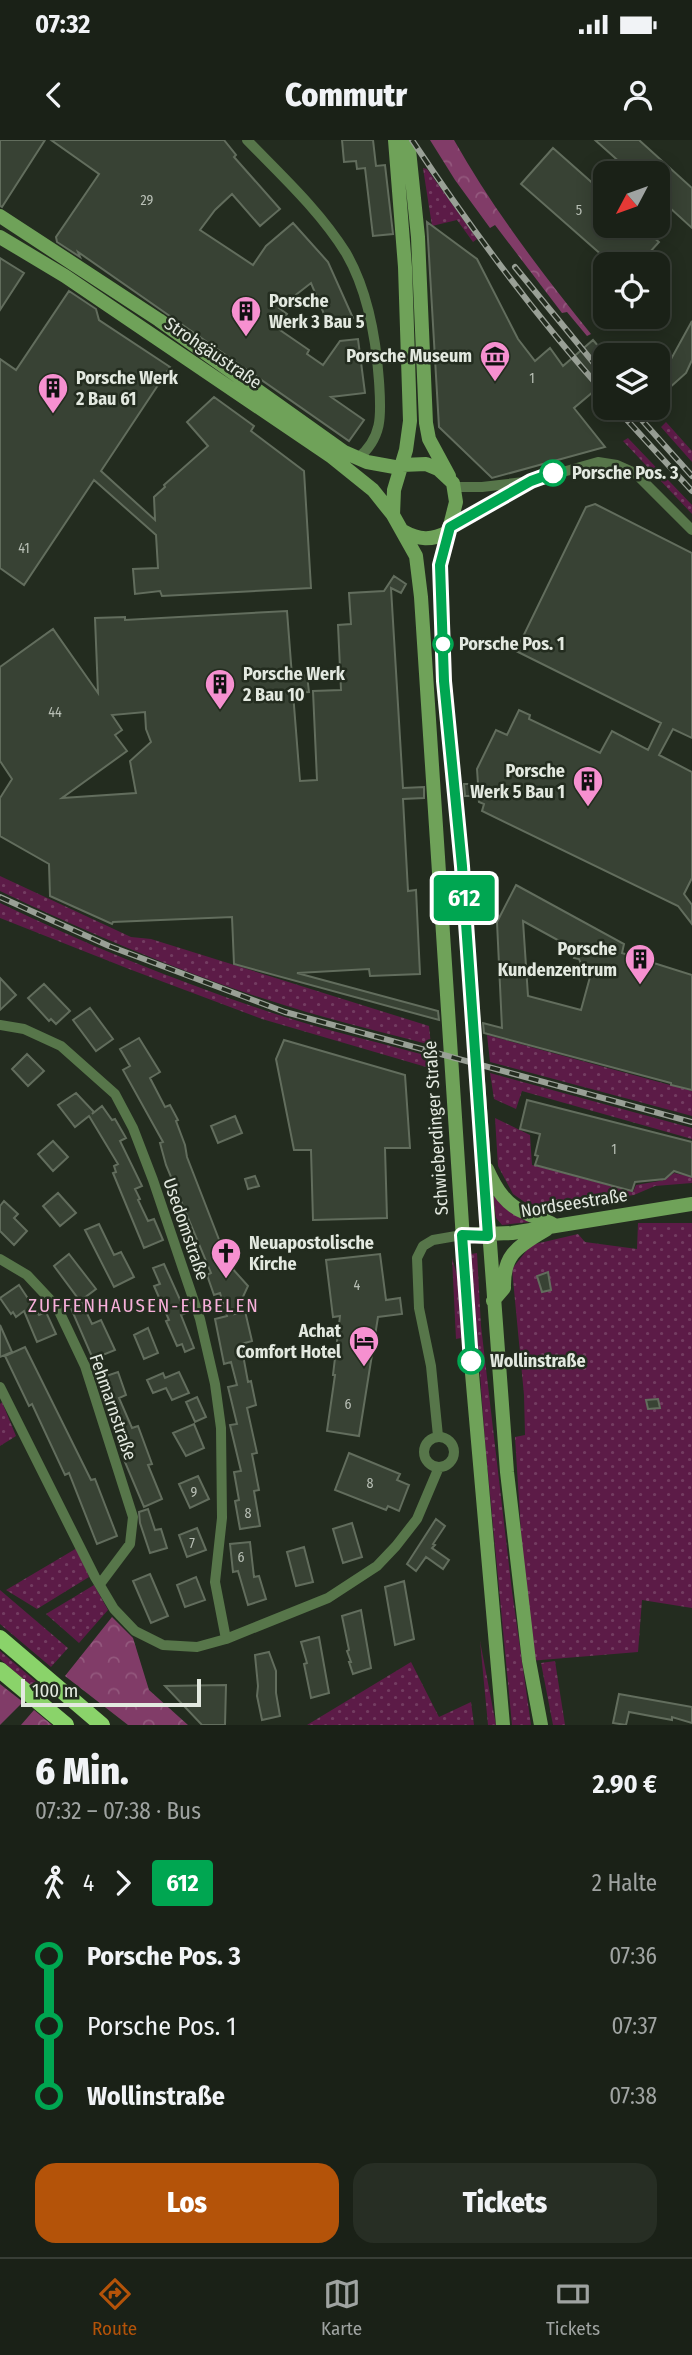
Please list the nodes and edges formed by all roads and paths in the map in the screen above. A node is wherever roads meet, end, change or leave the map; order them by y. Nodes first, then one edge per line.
1 (247, 140) edge
2 (399, 142) edge
3 (0, 216) edge
4 (0, 237) edge
5 (357, 459) junction
6 (401, 467) junction
7 (531, 481) junction
8 (454, 485) junction
9 (393, 515) junction
10 (449, 529) junction
11 (692, 530) edge
12 (403, 531) junction
13 (0, 1025) edge
14 (483, 1162) junction
15 (692, 1204) edge
16 (554, 1225) junction
17 (462, 1235) junction
18 (488, 1236) junction
19 (0, 1259) edge
20 (493, 1301) junction
21 (0, 1387) edge
22 (438, 1436) junction
23 (439, 1467) junction
24 (100, 1584) junction
25 (0, 1638) edge
26 (226, 1639) junction
27 (0, 1670) edge
28 (66, 1725) edge
29 (102, 1725) edge
30 (503, 1725) edge
31 (541, 1725) edge

1 - 5 street
2 - 6 main road
2 - 8 main road
3 - 5 main road, Strohgäustraße
4 - 9 main road, Strohgäustraße
5 - 6 main road, Strohgäustraße
6 - 8 main road
6 - 9 main road
7 - 8 street
7 - 10 street
7 - 11 street
8 - 10 main road
9 - 12 main road
10 - 12 main road
10 - 14 main road
12 - 17 main road, Schwieberdinger Straße
13 - 26 street, Usedomstraße
14 - 16 main road
14 - 18 main road
15 - 16 main road, Nordseestraße
16 - 18 main road, Nordseestraße
16 - 20 main road
17 - 18 main road, Nordseestraße
17 - 22 street
17 - 30 main road, Schwieberdinger Straße
18 - 20 main road
19 - 24 street, Fehmarnstraße
20 - 31 main road
21 - 24 street
22 - 23 street
22 - 23 street
23 - 26 street
24 - 26 street
25 - 29 highway
27 - 28 highway

